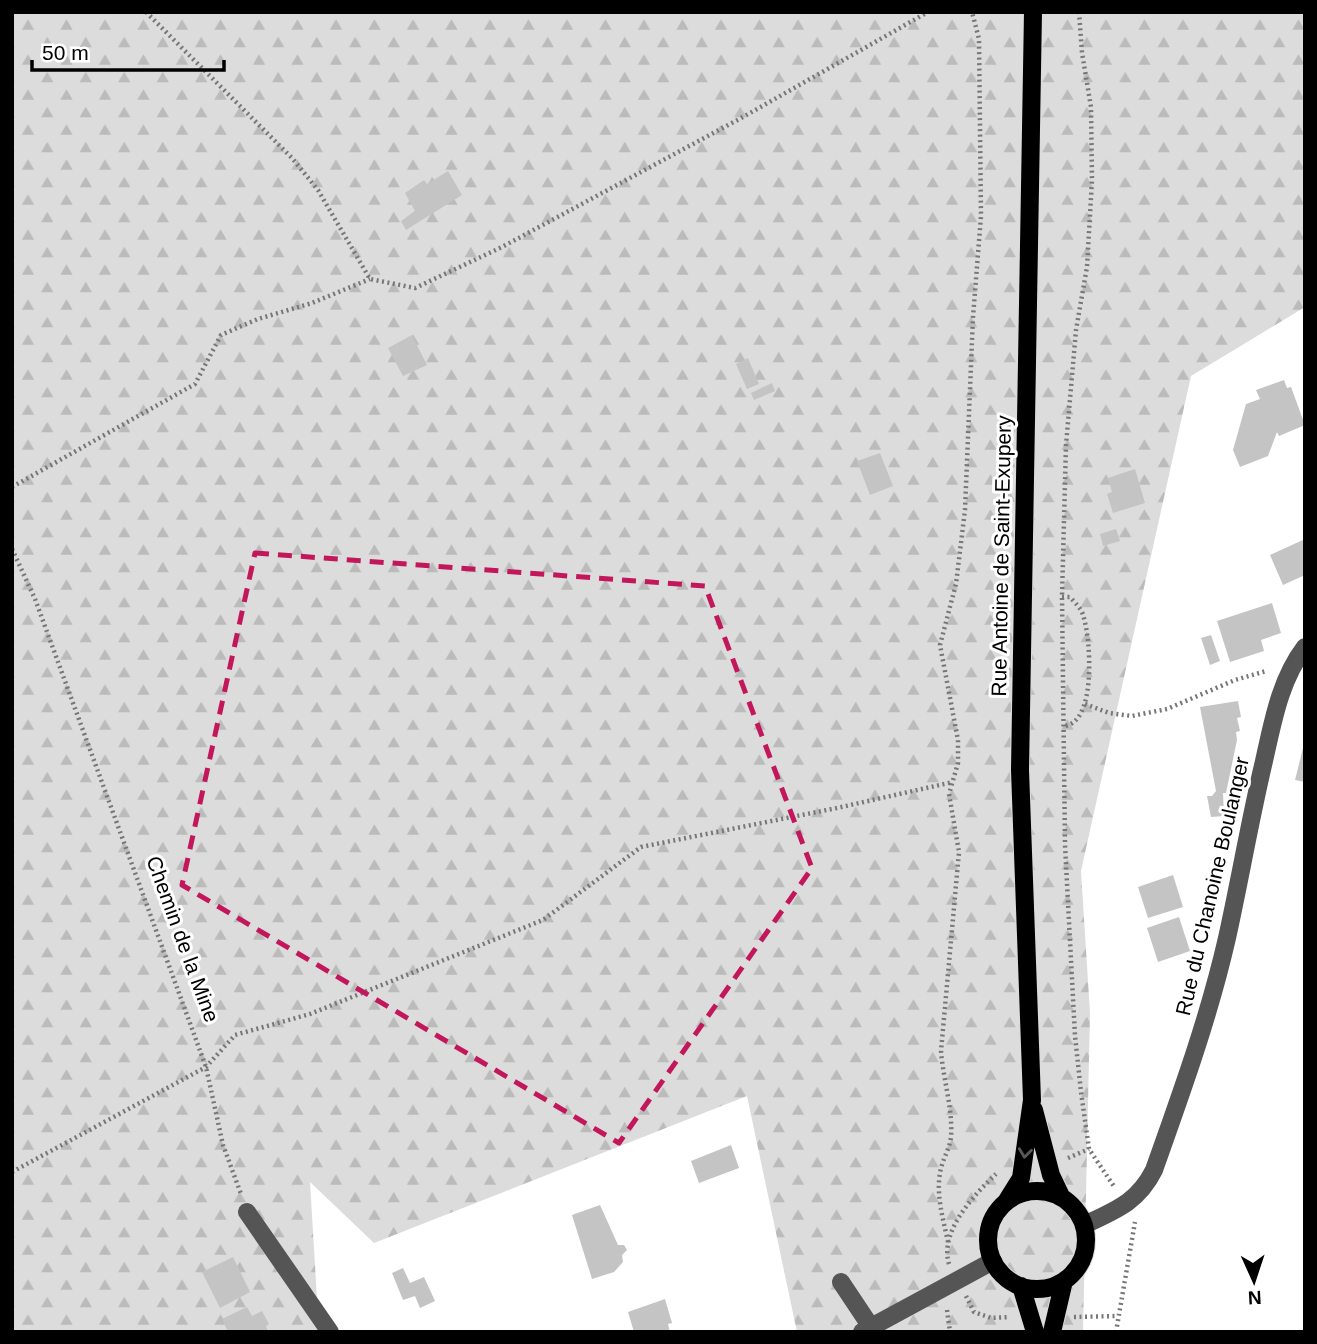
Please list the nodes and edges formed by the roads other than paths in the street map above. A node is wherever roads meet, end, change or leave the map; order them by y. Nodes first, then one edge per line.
1 (1033, 12) edge
2 (1305, 647) edge
3 (1032, 1100) junction
4 (1061, 1196) junction
5 (1006, 1202) junction
6 (247, 1212) road end
7 (1084, 1225) junction
8 (993, 1261) junction
9 (1064, 1281) junction
10 (841, 1282) dead end
11 (1021, 1286) junction
12 (867, 1329) edge
13 (330, 1332) edge
14 (1035, 1332) edge
15 (1052, 1332) edge

1 - 3 main road, Rue Antoine de Saint-Exupery
2 - 7 street, Rue du Chanoine Boulanger
3 - 4 main road, Rue Antoine de Saint-Exupery
3 -> 5 main road, Rue Antoine de Saint-Exupery
4 - 5 main road
4 - 7 main road
5 - 8 main road
6 - 13 street
7 - 9 main road
8 - 11 main road
8 - 12 street
9 - 11 main road
9 - 15 main road
10 - 12 street
11 - 14 main road

